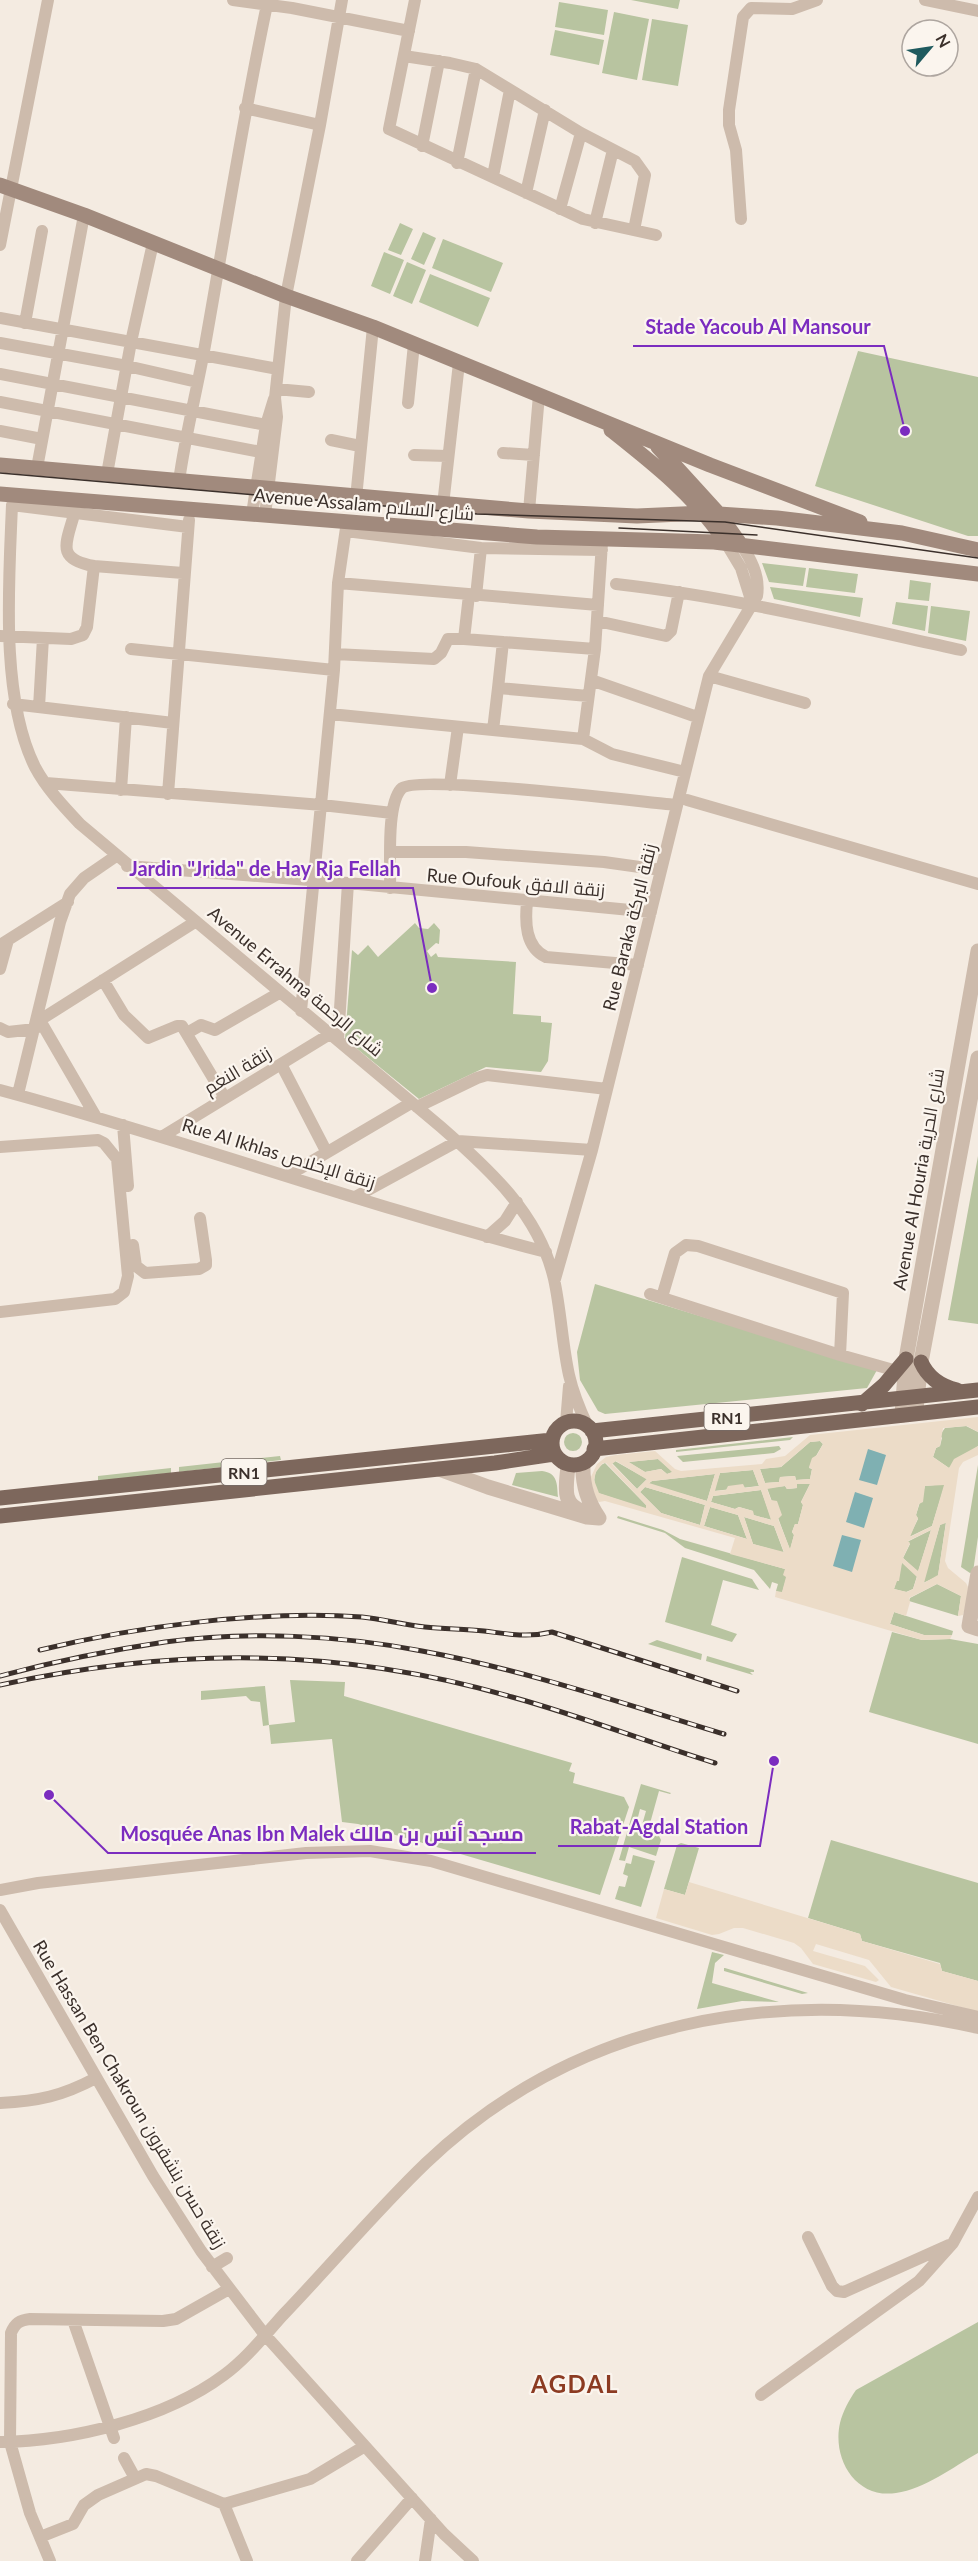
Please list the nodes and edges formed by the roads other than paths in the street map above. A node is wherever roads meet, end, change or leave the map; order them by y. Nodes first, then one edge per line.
1 (48, 0) edge
2 (233, 0) edge
3 (342, 0) edge
4 (415, 0) edge
5 (817, 0) edge
6 (925, 0) edge
7 (267, 2) edge
8 (978, 11) edge
9 (338, 18) junction
10 (409, 31) junction
11 (404, 56) junction
12 (439, 61) junction
13 (476, 69) junction
14 (510, 90) junction
15 (245, 108) junction
16 (545, 110) junction
17 (320, 125) junction
18 (581, 133) junction
19 (423, 146) junction
20 (613, 150) junction
21 (457, 163) junction
22 (492, 176) junction
23 (6, 187) edge
24 (526, 193) junction
25 (560, 209) junction
26 (84, 215) junction
27 (741, 219) dead end
28 (595, 223) junction
29 (634, 230) junction
30 (42, 231) dead end
31 (656, 235) dead end
32 (153, 243) junction
33 (0, 245) edge
34 (218, 270) junction
35 (286, 296) junction
36 (0, 318) edge
37 (25, 323) junction
38 (373, 327) junction
39 (63, 330) junction
40 (131, 342) junction
41 (0, 343) edge
42 (414, 344) junction
43 (58, 354) junction
44 (203, 354) junction
45 (459, 363) junction
46 (127, 366) junction
47 (278, 369) junction
48 (0, 374) edge
49 (53, 382) junction
50 (196, 382) junction
51 (309, 392) dead end
52 (275, 393) junction
53 (539, 395) junction
54 (121, 396) junction
55 (0, 402) edge
56 (408, 403) dead end
57 (191, 409) junction
58 (47, 411) junction
59 (597, 419) junction
60 (115, 423) junction
61 (266, 425) junction
62 (0, 431) edge
63 (185, 438) junction
64 (42, 439) junction
65 (331, 440) dead end
66 (654, 442) junction
67 (360, 446) junction
68 (261, 452) junction
69 (503, 453) dead end
70 (414, 454) dead end
71 (534, 455) junction
72 (447, 456) junction
73 (0, 465) edge
74 (37, 468) junction
75 (106, 474) junction
76 (179, 481) junction
77 (262, 489) junction
78 (9, 498) edge
79 (356, 498) junction
80 (443, 505) junction
81 (190, 508) junction
82 (75, 511) junction
83 (529, 511) junction
84 (711, 514) junction
85 (259, 515) junction
86 (346, 526) junction
87 (188, 527) junction
88 (882, 530) junction
89 (602, 544) junction
90 (734, 544) junction
91 (481, 548) junction
92 (978, 550) edge
93 (94, 566) junction
94 (183, 573) junction
95 (978, 574) edge
96 (338, 583) junction
97 (616, 584) dead end
98 (679, 591) junction
99 (473, 595) junction
100 (598, 605) junction
101 (753, 605) junction
102 (597, 621) junction
103 (4, 636) edge
104 (43, 638) junction
105 (464, 639) junction
106 (503, 642) junction
107 (131, 649) dead end
108 (595, 649) junction
109 (961, 650) dead end
110 (335, 654) junction
111 (179, 655) junction
112 (334, 670) junction
113 (709, 676) junction
114 (5, 678) edge
115 (591, 680) junction
116 (498, 688) junction
117 (588, 696) junction
118 (805, 703) dead end
119 (13, 704) junction
120 (39, 707) junction
121 (330, 714) junction
122 (126, 717) junction
123 (697, 717) junction
124 (172, 723) junction
125 (458, 727) junction
126 (493, 730) junction
127 (583, 739) junction
128 (685, 772) junction
129 (46, 783) junction
130 (450, 785) junction
131 (121, 790) junction
132 (168, 794) junction
133 (682, 802) junction
134 (322, 805) junction
135 (392, 813) junction
136 (391, 852) junction
137 (116, 856) junction
138 (127, 866) junction
139 (662, 870) junction
140 (312, 881) junction
141 (348, 883) junction
142 (978, 884) edge
143 (390, 888) junction
144 (68, 902) junction
145 (527, 902) junction
146 (651, 912) junction
147 (195, 922) junction
148 (4, 942) edge
149 (978, 951) edge
150 (638, 965) junction
151 (0, 969) edge
152 (103, 980) junction
153 (279, 993) junction
154 (301, 1011) junction
155 (38, 1022) junction
156 (0, 1028) edge
157 (187, 1033) junction
158 (334, 1037) junction
159 (978, 1058) edge
160 (281, 1064) junction
161 (607, 1089) junction
162 (0, 1090) edge
163 (18, 1094) junction
164 (225, 1098) junction
165 (414, 1105) junction
166 (96, 1117) junction
167 (123, 1125) junction
168 (163, 1136) junction
169 (458, 1141) junction
170 (0, 1147) edge
171 (592, 1150) junction
172 (326, 1151) junction
173 (287, 1176) junction
174 (357, 1196) junction
175 (517, 1202) junction
176 (200, 1218) dead end
177 (487, 1237) junction
178 (546, 1252) junction
179 (554, 1280) junction
180 (0, 1312) edge
181 (840, 1355) junction
182 (908, 1364) junction
183 (569, 1375) junction
184 (972, 1391) edge
185 (910, 1398) junction
186 (862, 1404) junction
187 (978, 1407) edge
188 (909, 1414) junction
189 (566, 1423) junction
190 (590, 1429) junction
191 (553, 1447) junction
192 (594, 1449) junction
193 (576, 1464) junction
194 (439, 1469) junction
195 (0, 1498) edge
196 (0, 1516) edge
197 (978, 1573) edge
198 (974, 1628) edge
199 (0, 1890) edge
200 (0, 1910) edge
201 (978, 2017) edge
202 (978, 2028) edge
203 (96, 2078) junction
204 (0, 2103) edge
205 (978, 2197) edge
206 (808, 2237) dead end
207 (953, 2243) junction
208 (227, 2258) dead end
209 (212, 2267) junction
210 (229, 2289) junction
211 (73, 2320) junction
212 (265, 2335) junction
213 (761, 2395) dead end
214 (112, 2432) junction
215 (5, 2442) edge
216 (365, 2446) junction
217 (124, 2458) dead end
218 (135, 2478) junction
219 (412, 2498) junction
220 (224, 2505) junction
221 (431, 2519) junction
222 (40, 2537) junction
223 (50, 2561) edge
224 (248, 2561) edge
225 (357, 2561) edge
226 (425, 2561) edge
227 (473, 2561) edge

1 - 23 street
2 - 7 street
3 - 9 street
4 - 10 street
5 - 27 street
6 - 8 street
7 - 9 street
7 - 15 street
9 - 10 street
9 - 17 street
10 - 11 street
11 - 12 street
11 - 19 street
12 - 13 street
12 - 19 street
13 - 14 street
13 - 21 street
14 - 16 street
14 - 22 street
15 - 17 street
15 - 34 street
16 - 18 street
16 - 24 street
17 - 35 street
18 - 20 street
18 - 25 street
19 - 21 street
20 - 28 street
20 - 29 street
21 - 22 street
22 - 24 street
23 - 26 main road
23 - 33 street
24 - 25 street
25 - 28 street
26 - 32 main road
26 - 39 street
28 - 29 street
29 - 31 street
30 - 37 street
32 - 34 main road
32 - 40 street
34 - 35 main road
34 - 44 street
35 - 38 main road
35 - 47 street
36 - 37 street
37 - 39 street
38 - 42 main road
38 - 67 street
39 - 40 street
39 - 43 street
40 - 44 street
40 - 46 street
41 - 43 street
42 - 45 main road
42 - 56 street
43 - 46 street
43 - 49 street
44 - 47 street
44 - 50 street
45 - 53 main road
45 - 72 street
46 - 50 street
46 - 54 street
47 - 52 street
48 - 49 street
49 - 54 street
49 - 58 street
50 - 57 street
51 - 52 street
52 - 61 street
52 - 77 street
53 - 59 main road
53 - 71 street
54 - 57 street
54 - 60 street
55 - 58 street
57 - 61 street
57 - 63 street
58 - 60 street
58 - 64 street
59 - 66 main road
59 - 84 main road
60 - 63 street
60 - 75 street
61 - 68 street
62 - 64 street
63 - 68 street
63 - 76 street
64 - 74 street
65 - 67 street
66 - 84 main road
66 - 88 main road
67 - 79 street
68 - 77 street
69 - 71 street
70 - 72 street
71 - 83 street
72 - 80 street
73 - 74 main road, Avenue Assalam شارع السلام
74 - 75 main road, Avenue Assalam شارع السلام
75 - 76 main road, Avenue Assalam شارع السلام
76 - 77 main road, Avenue Assalam شارع السلام
77 - 79 main road, Avenue Assalam شارع السلام
77 - 85 street
78 - 81 main road, Avenue Assalam شارع السلام
78 - 82 street
78 - 103 street, Avenue Errahma شارع الرحمة
79 - 80 main road, Avenue Assalam شارع السلام
80 - 83 main road, Avenue Assalam شارع السلام
81 - 85 main road, Avenue Assalam شارع السلام
81 - 87 street
82 - 87 street
82 - 93 street
83 - 84 main road, Avenue Assalam شارع السلام
84 - 88 main road, Avenue Assalam شارع السلام
84 - 90 main road
85 - 86 main road, Avenue Assalam شارع السلام
86 - 89 main road, Avenue Assalam شارع السلام
86 - 91 street
86 - 96 street
87 - 94 street
88 - 92 main road
89 - 90 main road, Avenue Assalam شارع السلام
89 - 91 street
89 - 100 street
90 - 95 main road, Avenue Assalam شارع السلام
90 - 101 street
90 - 101 street, Rue Baraka زنقة البركة
91 - 99 street
93 - 94 street
93 - 104 street
94 - 111 street
96 - 99 street
96 - 110 street
97 - 98 street
98 - 101 street
98 - 102 street
99 - 100 street
99 - 105 street
100 - 102 street
101 - 109 street
101 - 113 street, Rue Baraka زنقة البركة
102 - 108 street
103 - 104 street
103 - 114 street, Avenue Errahma شارع الرحمة
104 - 120 street
105 - 106 street
105 - 110 street
106 - 108 street
106 - 116 street
107 - 111 street
108 - 115 street
110 - 112 street
111 - 112 street
111 - 124 street
112 - 121 street
113 - 118 street
113 - 123 street, Rue Baraka زنقة البركة
114 - 119 street, Avenue Errahma شارع الرحمة
115 - 117 street
115 - 123 street
116 - 117 street
116 - 126 street
117 - 127 street
119 - 120 street
119 - 129 street, Avenue Errahma شارع الرحمة
120 - 122 street
121 - 125 street
121 - 134 street
122 - 124 street
122 - 131 street
123 - 128 street, Rue Baraka زنقة البركة
124 - 132 street
125 - 126 street
125 - 130 street
126 - 127 street
127 - 128 street
128 - 133 street, Rue Baraka زنقة البركة
129 - 131 street
129 - 137 street, Avenue Errahma شارع الرحمة
130 - 133 street
130 - 135 street
131 - 132 street
132 - 134 street
133 - 139 street, Rue Baraka زنقة البركة
133 - 142 street
134 - 135 street
134 - 140 street
135 - 136 street
136 - 139 street
136 - 143 street
137 - 138 street, Avenue Errahma شارع الرحمة
137 - 144 street
138 - 140 street, Rue Oufouk زنقة الافق
138 - 147 street, Avenue Errahma شارع الرحمة
139 - 146 street, Rue Baraka زنقة البركة
140 - 141 street, Rue Oufouk زنقة الافق
140 - 154 street
141 - 143 street, Rue Oufouk زنقة الافق
141 - 158 street
143 - 145 street, Rue Oufouk زنقة الافق
144 - 148 street
144 - 155 street
145 - 146 street, Rue Oufouk زنقة الافق
145 - 150 street
146 - 150 street, Rue Baraka زنقة البركة
147 - 152 street
147 - 153 street, Avenue Errahma شارع الرحمة
148 - 151 street
149 - 182 street, Avenue Al Houria شارع الحرية
150 - 161 street, Rue Baraka زنقة البركة
152 - 155 street
152 - 157 street
153 - 154 street, Avenue Errahma شارع الرحمة
153 - 157 street
154 - 158 street, Avenue Errahma شارع الرحمة
155 - 156 street
155 - 163 street
155 - 166 street
157 - 164 street
158 - 160 street, زنقة النغم
158 - 165 street, Avenue Errahma شارع الرحمة
159 - 182 street, Avenue Al Houria شارع الحرية
160 - 164 street, زنقة النغم
160 - 172 street
161 - 165 street
161 - 171 street, Rue Baraka زنقة البركة
162 - 163 street, Rue Al Ikhlas زنقة الإخلاص
163 - 166 street, Rue Al Ikhlas زنقة الإخلاص
164 - 168 street, زنقة النغم
165 - 169 street, Avenue Errahma شارع الرحمة
165 - 172 street
166 - 167 street, Rue Al Ikhlas زنقة الإخلاص
167 - 168 street, Rue Al Ikhlas زنقة الإخلاص
167 - 176 street
168 - 173 street, Rue Al Ikhlas زنقة الإخلاص
169 - 171 street
169 - 174 street
169 - 175 street, Avenue Errahma شارع الرحمة
170 - 180 street
171 - 179 street, Rue Baraka زنقة البركة
172 - 173 street
173 - 174 street, Rue Al Ikhlas زنقة الإخلاص
174 - 177 street, Rue Al Ikhlas زنقة الإخلاص
175 - 177 street
175 - 178 street, Avenue Errahma شارع الرحمة
177 - 178 street, Rue Al Ikhlas زنقة الإخلاص
178 - 179 street, Avenue Errahma شارع الرحمة
179 - 183 street, Avenue Errahma شارع الرحمة
181 - 181 street
181 - 182 street
182 - 184 main road
182 - 185 street, Avenue Al Houria شارع الحرية
182 - 186 main road
183 - 189 street, Avenue Errahma شارع الرحمة
183 - 190 street, Avenue Errahma شارع الرحمة
184 - 185 main road, RN1
185 - 186 main road, RN1
185 - 188 street, Avenue Al Houria شارع الحرية
186 - 190 main road, RN1
187 - 188 main road, RN1
188 - 192 main road, RN1
189 - 190 main road, RN1
189 - 191 main road
190 - 192 main road
191 - 193 main road
191 - 194 main road, RN1
191 - 195 main road, RN1
192 - 193 main road
193 - 194 street
194 - 196 main road, RN1
197 - 198 street
199 - 201 street
200 - 203 street, Rue Hassan Ben Chakroun زنقة حسن بنشقرون
202 - 212 street
203 - 204 street
203 - 209 street, Rue Hassan Ben Chakroun زنقة حسن بنشقرون
205 - 207 street
206 - 207 street
207 - 213 street
208 - 209 street
209 - 210 street, Rue Hassan Ben Chakroun زنقة حسن بنشقرون
210 - 211 street
210 - 212 street, Rue Hassan Ben Chakroun زنقة حسن بنشقرون
211 - 214 street
211 - 215 street
212 - 214 street
212 - 216 street, Rue Hassan Ben Chakroun زنقة حسن بنشقرون
214 - 215 street
215 - 222 street
216 - 219 street, Rue Hassan Ben Chakroun زنقة حسن بنشقرون
216 - 220 street
217 - 218 street
218 - 220 street
218 - 222 street
219 - 221 street, Rue Hassan Ben Chakroun زنقة حسن بنشقرون
219 - 225 street
220 - 224 street
221 - 226 street
221 - 227 street, Rue Hassan Ben Chakroun زنقة حسن بنشقرون
222 - 223 street

